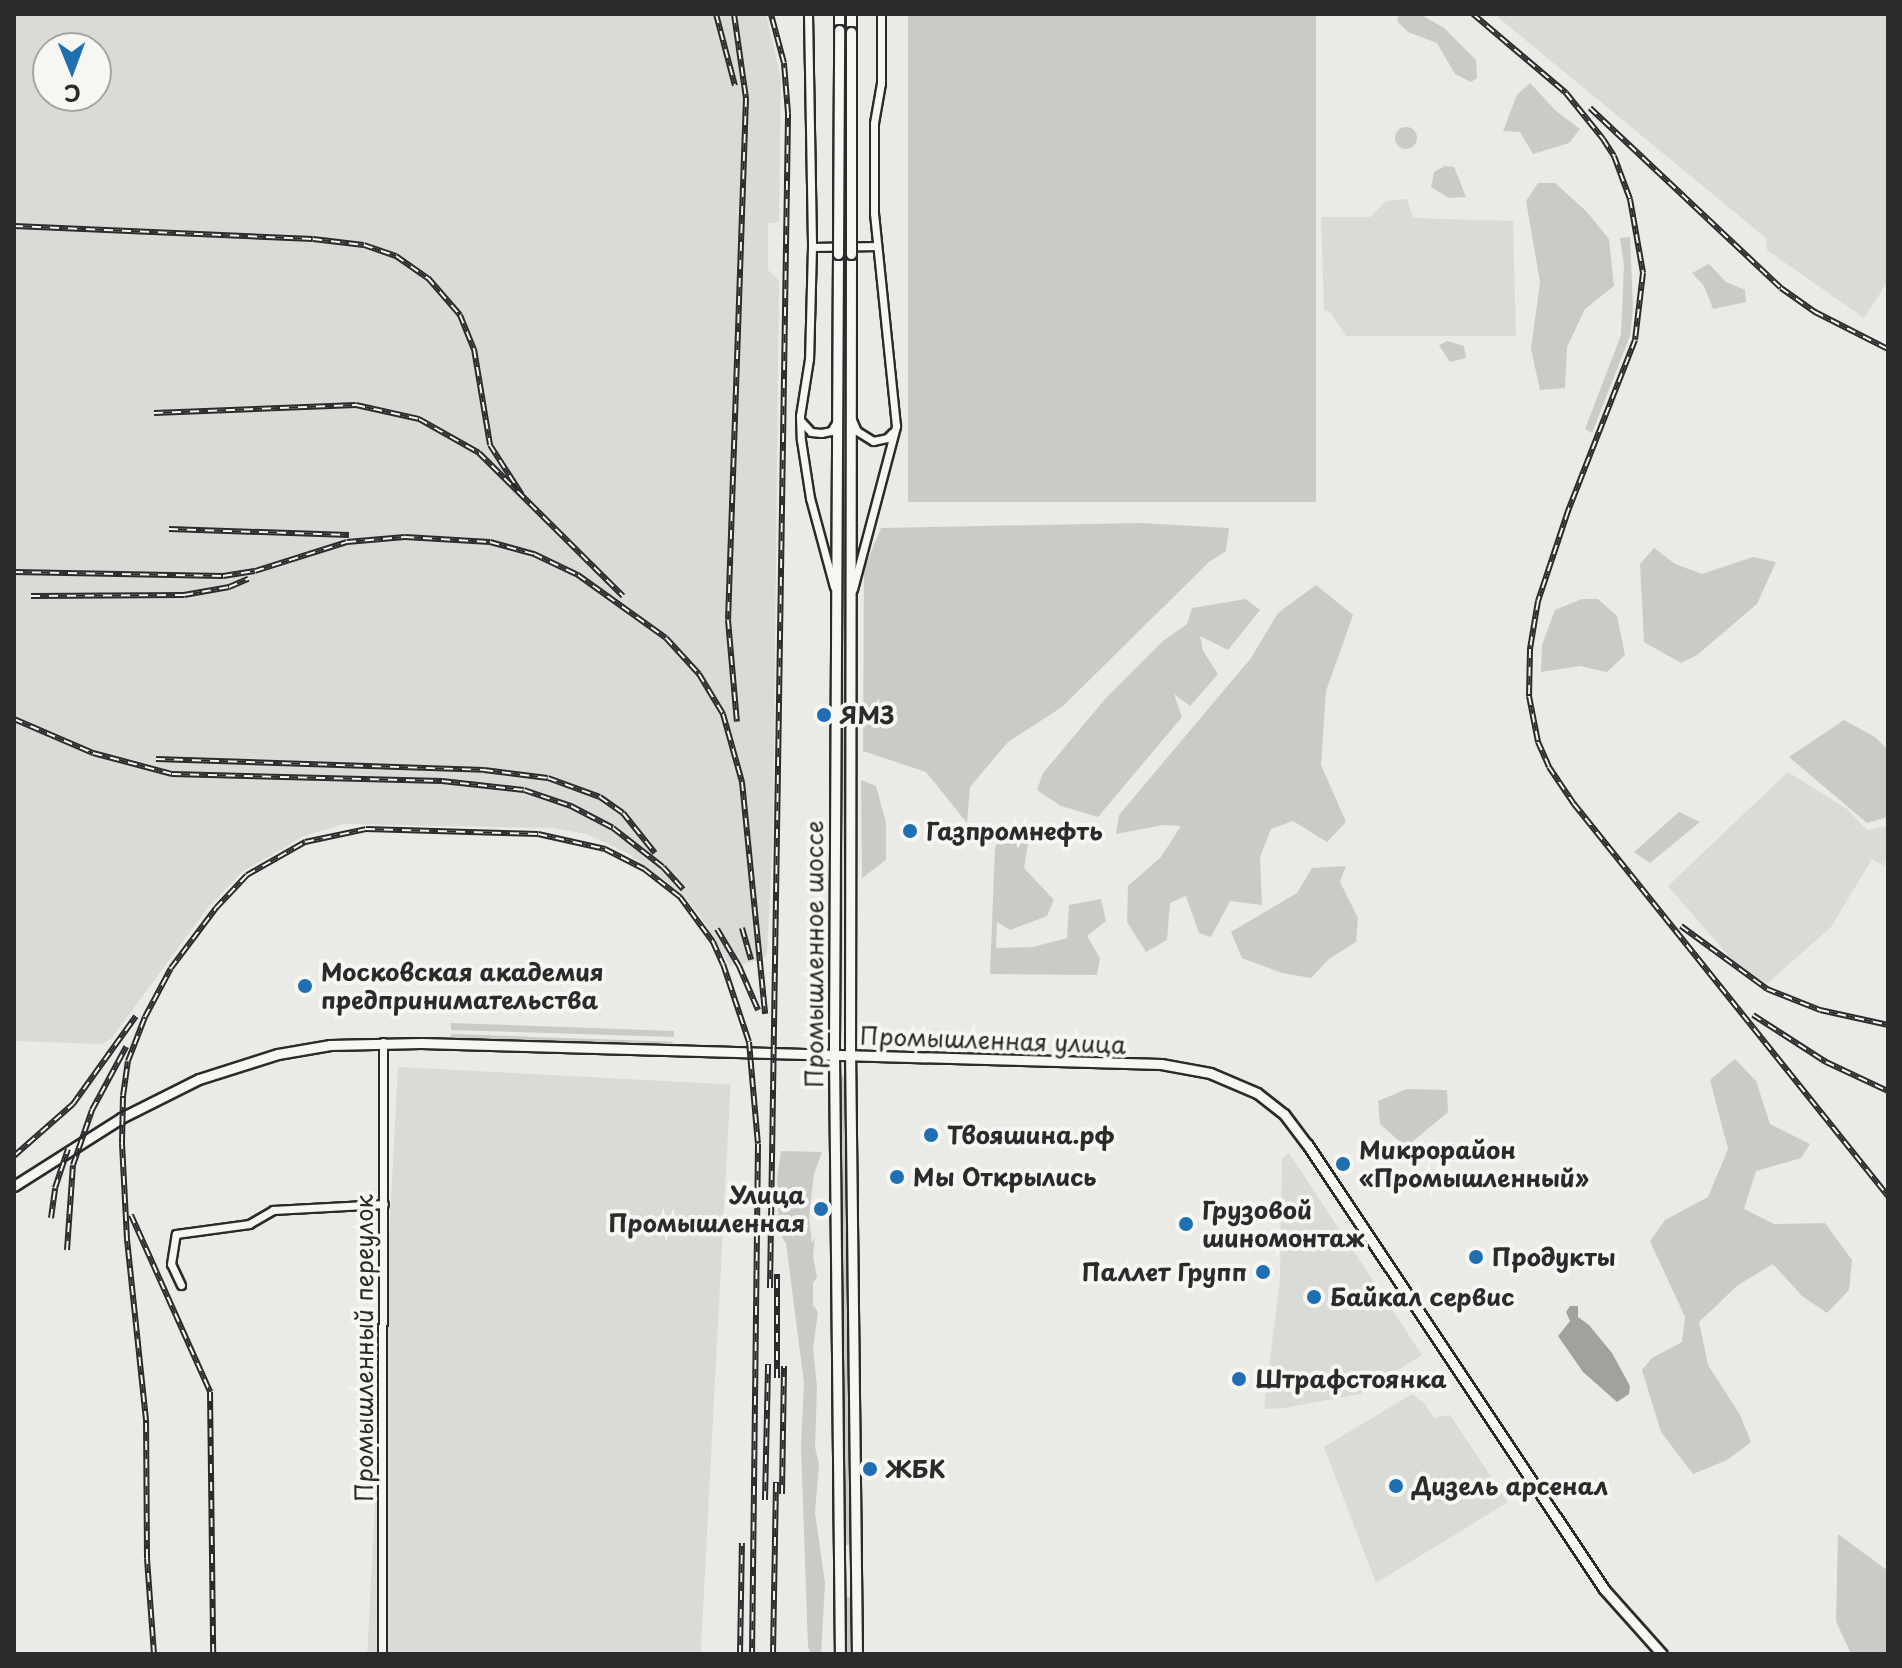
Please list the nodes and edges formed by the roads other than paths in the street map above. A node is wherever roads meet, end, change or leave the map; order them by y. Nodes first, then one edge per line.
1 (808, 14) edge
2 (839, 14) edge
3 (851, 14) edge
4 (881, 14) edge
5 (877, 246) junction
6 (812, 247) junction
7 (800, 416) junction
8 (852, 420) junction
9 (838, 421) junction
10 (896, 426) junction
11 (852, 591) junction
12 (835, 592) junction
13 (383, 1042) junction
14 (834, 1055) junction
15 (850, 1056) junction
16 (14, 1186) edge
17 (384, 1204) junction
18 (181, 1285) dead end
19 (856, 1564) junction
20 (839, 1565) junction
21 (382, 1654) edge
22 (840, 1654) edge
23 (857, 1654) edge
24 (1662, 1654) edge

1 - 6 street
2 - 9 main road, Промышленное шоссе, bridge
3 - 8 main road, Промышленное шоссе, bridge
4 - 5 street
5 - 6 street
5 - 10 street
6 - 7 street
7 - 9 street
7 - 12 street
8 - 10 street
8 - 11 main road, Промышленное шоссе
9 - 12 main road, Промышленное шоссе
10 - 11 street
11 - 15 main road, Промышленное шоссе
12 - 14 main road, Промышленное шоссе
13 - 14 main road, Промышленная улица
13 - 16 main road, Промышленная улица
13 - 17 street, Промышленный переулок
14 - 15 main road, Промышленная улица
14 - 20 main road, Промышленное шоссе
15 - 19 main road, Промышленное шоссе
15 - 24 main road, Промышленная улица
17 - 18 street
17 - 21 street, Промышленный переулок
19 - 20 main road
19 - 23 main road, Промышленное шоссе
20 - 22 main road, Промышленное шоссе

